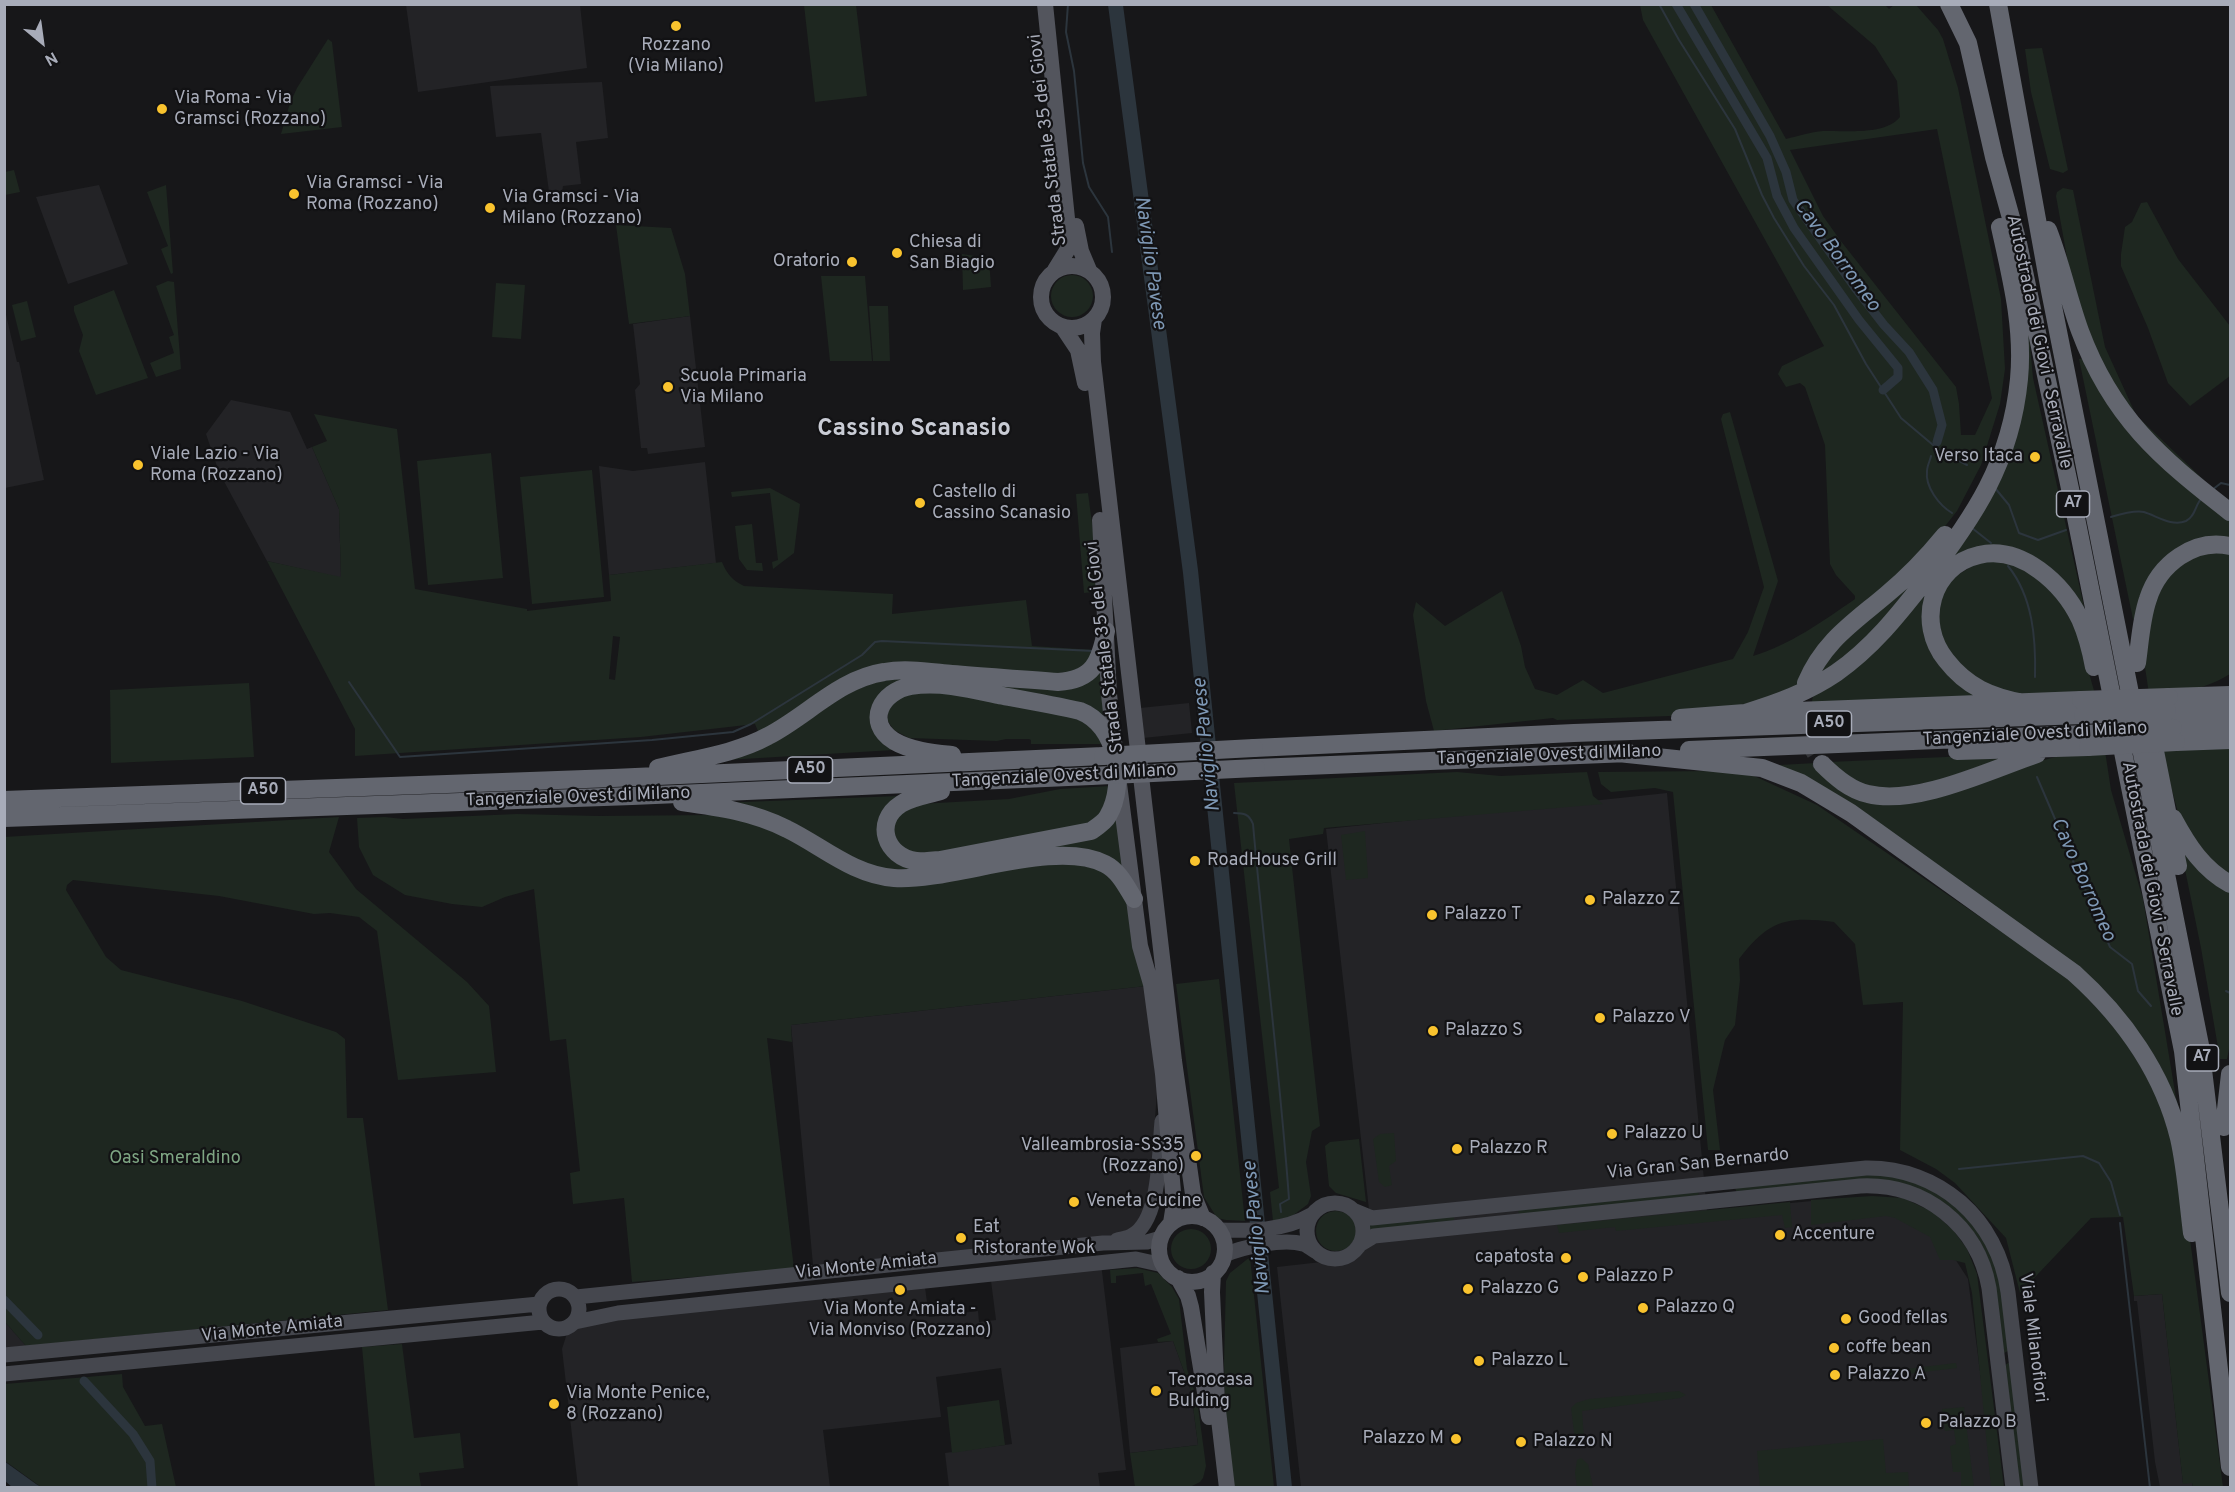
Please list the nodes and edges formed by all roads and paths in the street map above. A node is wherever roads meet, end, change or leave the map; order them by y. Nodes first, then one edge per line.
1 (1045, 4) edge
2 (1053, 4) edge
3 (1949, 4) edge
4 (1998, 4) edge
5 (1995, 157) junction
6 (2031, 184) junction
7 (2001, 227) junction
8 (1055, 270) junction
9 (1089, 270) junction
10 (2050, 291) junction
11 (1094, 319) junction
12 (1062, 326) junction
13 (2230, 513) edge
14 (1100, 520) junction
15 (2230, 546) edge
16 (1106, 631) junction
17 (2137, 663) junction
18 (2230, 680) edge
19 (1806, 683) dead end
20 (2230, 695) edge
21 (2024, 703) junction
22 (2082, 708) junction
23 (2230, 709) edge
24 (1745, 713) junction
25 (2173, 715) junction
26 (2230, 726) edge
27 (1574, 733) junction
28 (2087, 740) junction
29 (2226, 741) edge
30 (2056, 748) junction
31 (1618, 753) junction
32 (1689, 759) junction
33 (1110, 761) junction
34 (1008, 762) junction
35 (1822, 765) tunnel mouth
36 (612, 778) junction
37 (1004, 781) junction
38 (632, 796) junction
39 (4, 800) edge
40 (2167, 806) junction
41 (4, 818) edge
42 (2143, 853) junction
43 (2230, 884) edge
44 (1134, 899) junction
45 (1150, 984) junction
46 (2230, 1074) edge
47 (1165, 1091) junction
48 (2224, 1127) junction
49 (1355, 1211) junction
50 (1311, 1215) junction
51 (1203, 1218) junction
52 (1171, 1223) junction
53 (1219, 1230) junction
54 (1161, 1238) junction
55 (1103, 1243) junction
56 (1359, 1245) junction
57 (1314, 1251) junction
58 (1224, 1255) junction
59 (2227, 1262) junction
60 (1163, 1264) junction
61 (2003, 1265) joint
62 (1213, 1273) junction
63 (1987, 1276) joint
64 (1178, 1278) junction
65 (2230, 1293) edge
66 (576, 1297) junction
67 (539, 1304) junction
68 (543, 1322) junction
69 (575, 1322) junction
70 (4, 1355) edge
71 (2220, 1373) junction
72 (4, 1374) edge
73 (2230, 1467) edge
74 (1219, 1488) edge
75 (1227, 1488) edge
76 (2013, 1488) edge
77 (2031, 1488) edge

1 - 8 main road, Strada Statale 35 dei Giovi
2 - 9 main road, Strada Statale 35 dei Giovi
3 - 5 highway, Autostrada dei Giovi - Serravalle / A7
4 - 6 highway, Autostrada dei Giovi - Serravalle / A7
5 - 7 highway
5 - 42 highway, Autostrada dei Giovi - Serravalle / A7
6 - 10 highway, Autostrada dei Giovi - Serravalle / A7
6 - 13 highway
7 - 19 highway
7 - 24 highway
8 - 9 main road
8 - 12 main road
9 - 11 main road
10 - 17 highway, A7
10 - 59 highway, Autostrada dei Giovi - Serravalle / A7
11 - 12 main road
11 - 51 main road, Strada Statale 35 dei Giovi
12 - 14 main road, Strada Statale 35 dei Giovi
14 - 16 main road
14 - 45 main road, Strada Statale 35 dei Giovi
15 - 17 highway
16 - 33 main road
16 - 36 highway
17 - 40 highway, A7
18 - 25 highway
20 - 25 highway
21 - 22 highway
21 - 24 highway
21 - 42 highway
22 - 25 highway, Tangenziale Ovest di Milano / A50, bridge
22 - 27 highway, Tangenziale Ovest di Milano / A50
23 - 25 highway, Tangenziale Ovest di Milano / A50
24 - 27 highway
25 - 26 highway, Tangenziale Ovest di Milano / A50
25 - 28 highway, Tangenziale Ovest di Milano / A50, bridge
25 - 29 highway
27 - 33 highway, Tangenziale Ovest di Milano / A50, bridge
28 - 30 highway
28 - 31 highway, Tangenziale Ovest di Milano / A50
30 - 32 highway
30 - 35 highway
31 - 32 highway
31 - 37 highway, Tangenziale Ovest di Milano / A50, bridge
32 - 71 highway
33 - 34 highway, Tangenziale Ovest di Milano / A50
33 - 34 highway
33 - 37 highway
33 - 44 main road
34 - 36 highway, Tangenziale Ovest di Milano / A50
36 - 39 highway, Tangenziale Ovest di Milano / A50
37 - 38 highway, Tangenziale Ovest di Milano / A50
38 - 41 highway, Tangenziale Ovest di Milano / A50
38 - 44 highway
40 - 43 highway
40 - 48 highway, A7
42 - 71 highway, Autostrada dei Giovi - Serravalle / A7
44 - 45 main road
45 - 47 main road
46 - 48 highway
47 - 52 main road
47 - 55 main road
48 - 59 highway, A7
49 - 50 main road
49 - 56 main road
49 - 61 main road, Via Gran San Bernardo
50 - 53 main road
50 - 57 main road
51 - 52 main road
51 - 53 main road
52 - 54 main road
53 - 58 main road
54 - 55 main road, Via Monte Amiata
54 - 60 main road
55 - 66 main road, Via Monte Amiata
56 - 57 main road
56 - 63 main road, Via Gran San Bernardo
57 - 58 main road
58 - 62 main road
59 - 65 highway, Autostrada dei Giovi - Serravalle / A7
60 - 64 main road
60 - 69 main road, Via Monte Amiata
61 - 77 main road, Viale Milanofiori
62 - 64 main road
62 - 75 main road
63 - 76 main road, Viale Milanofiori
64 - 74 main road
66 - 67 main road
66 - 69 main road
67 - 68 main road
67 - 70 main road, Via Monte Amiata
68 - 69 main road
68 - 72 main road, Via Monte Amiata
71 - 73 highway, Autostrada dei Giovi - Serravalle / A7

